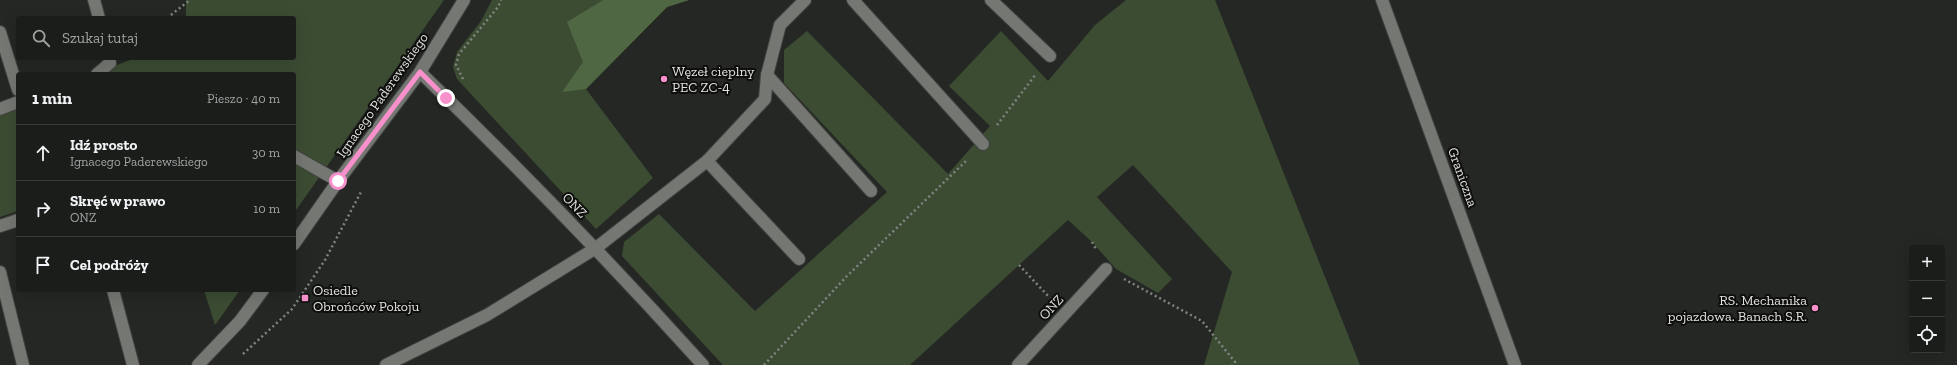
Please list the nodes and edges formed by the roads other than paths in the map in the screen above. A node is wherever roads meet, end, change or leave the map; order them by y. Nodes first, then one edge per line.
1 (94, 0) edge
2 (464, 0) edge
3 (805, 0) edge
4 (853, 0) edge
5 (992, 0) edge
6 (1382, 0) edge
7 (98, 16) edge
8 (0, 32) edge
9 (1050, 56) road end
10 (109, 60) edge
11 (100, 72) edge
12 (420, 72) junction
13 (767, 75) junction
14 (16, 84) edge
15 (16, 103) edge
16 (0, 109) edge
17 (983, 144) road end
18 (296, 157) edge
19 (707, 161) junction
20 (338, 181) junction
21 (871, 191) dead end
22 (16, 221) edge
23 (0, 226) edge
24 (296, 241) edge
25 (596, 248) junction
26 (799, 259) dead end
27 (1106, 269) road end
28 (0, 272) edge
29 (114, 292) edge
30 (262, 292) edge
31 (23, 365) edge
32 (133, 365) edge
33 (198, 365) edge
34 (386, 365) edge
35 (703, 365) edge
36 (1018, 365) edge
37 (1515, 365) edge

1 - 7 street
2 - 12 street, Ignacego Paderewskiego
3 - 13 street
4 - 17 street
5 - 9 street
6 - 37 street, Graniczna
8 - 14 street
10 - 11 street
12 - 20 street, Ignacego Paderewskiego
12 - 25 street, ONZ
13 - 19 street
13 - 21 street
15 - 16 street
18 - 20 street
19 - 25 street
19 - 26 street
20 - 24 street, Ignacego Paderewskiego
22 - 23 street
25 - 34 street
25 - 35 street, ONZ
27 - 36 street, ONZ
28 - 31 street
29 - 32 street
30 - 33 street

